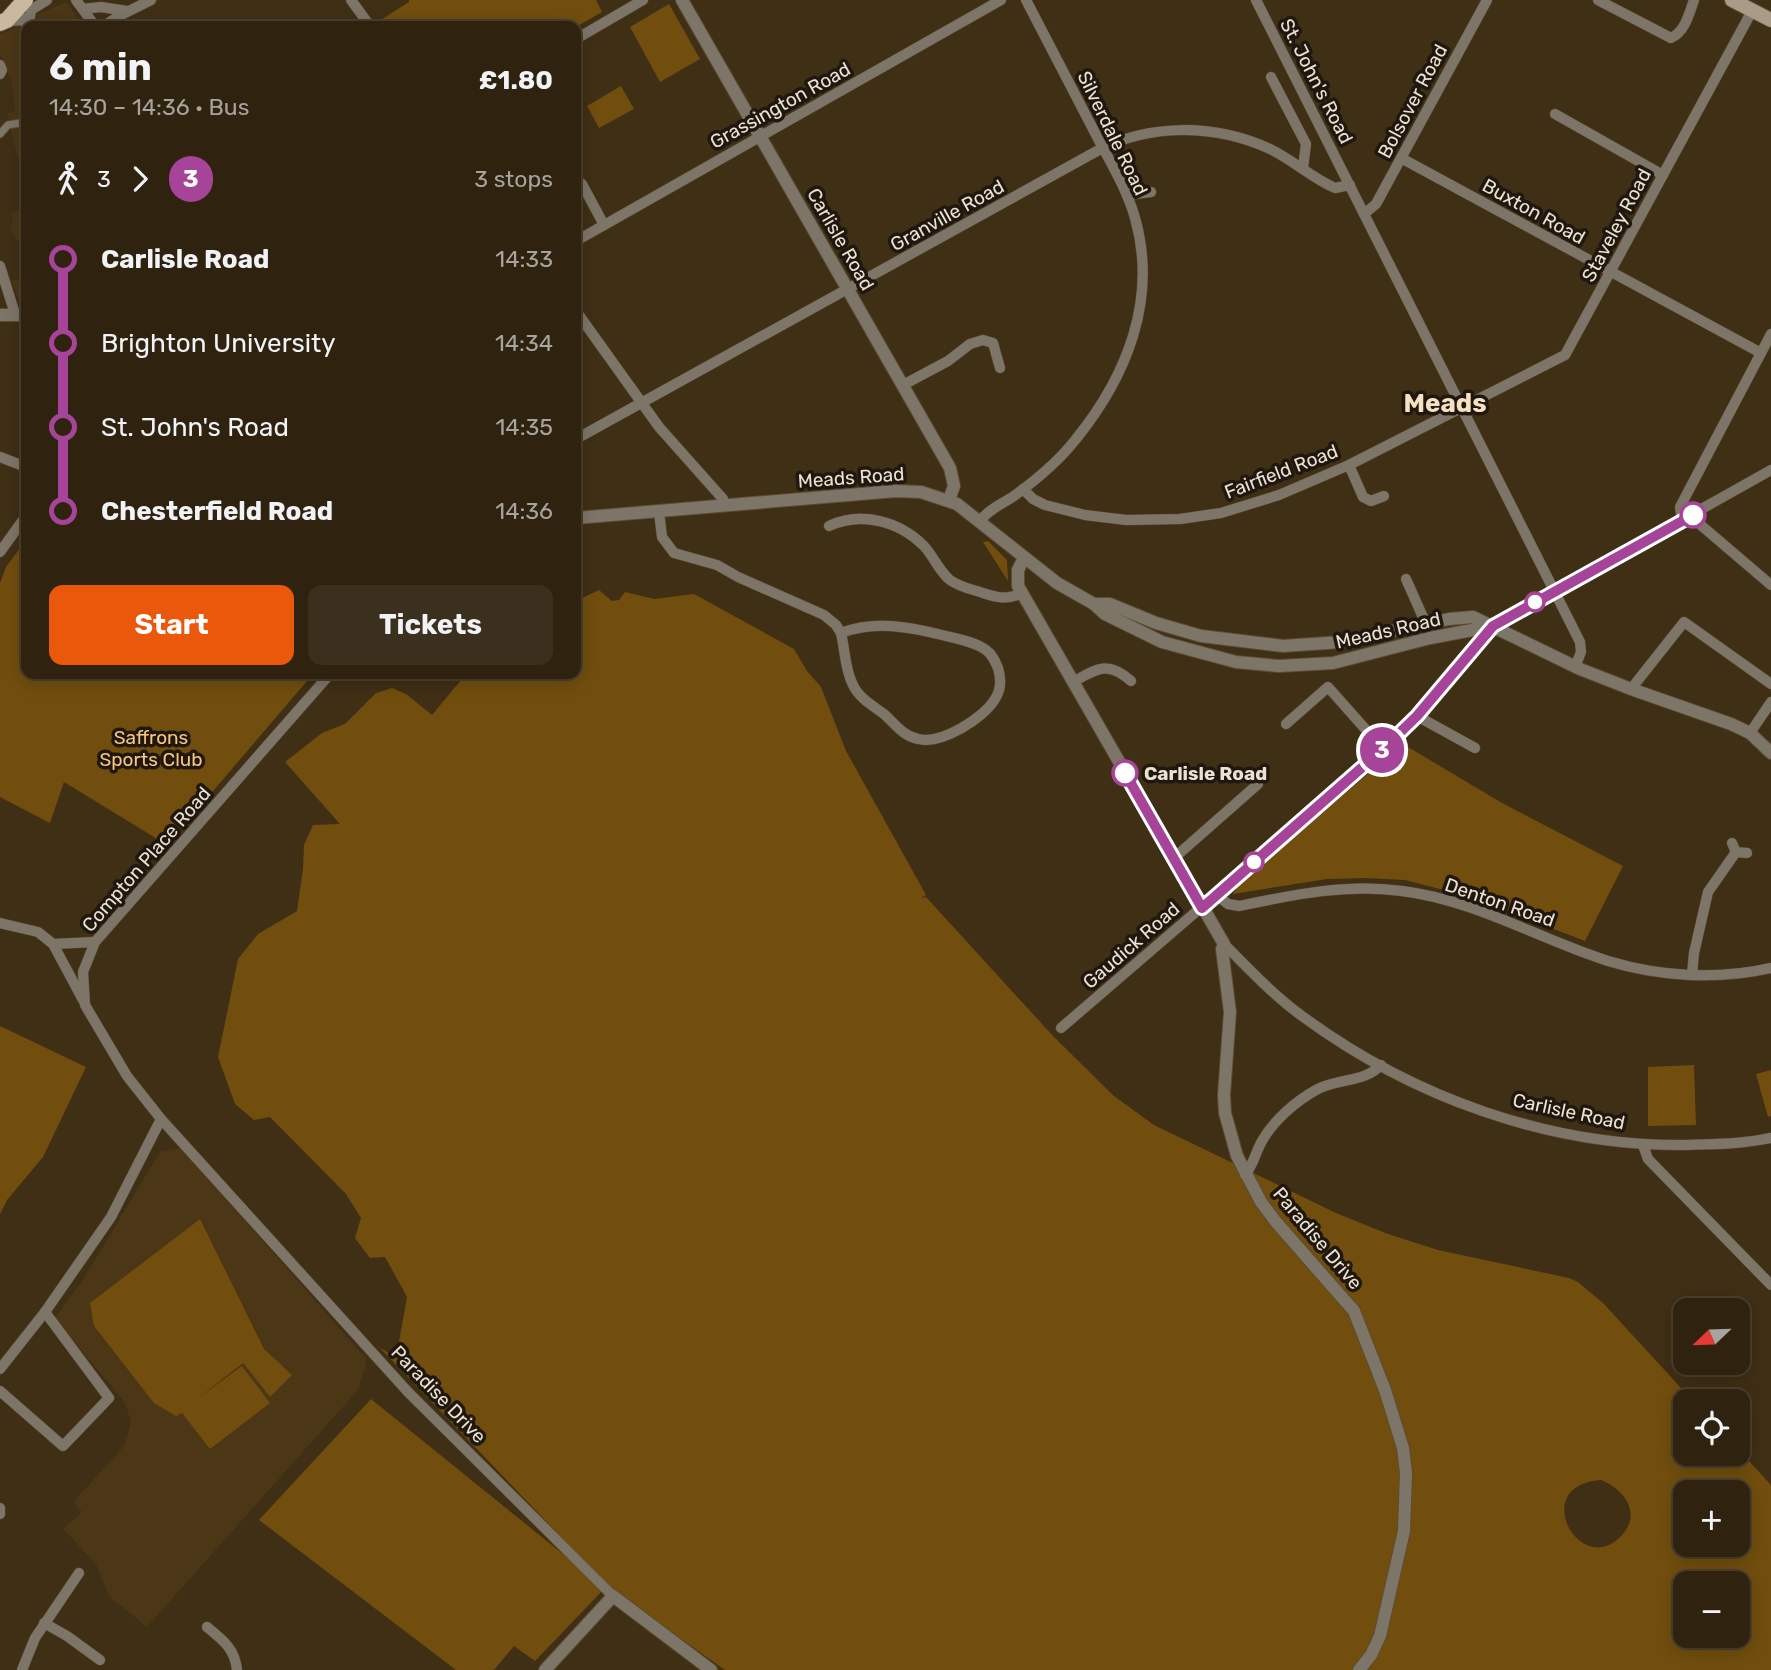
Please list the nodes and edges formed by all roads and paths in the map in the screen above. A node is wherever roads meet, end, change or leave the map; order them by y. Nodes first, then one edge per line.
1 (47, 0) edge
2 (150, 0) edge
3 (351, 0) edge
4 (643, 0) edge
5 (682, 0) edge
6 (1001, 0) edge
7 (1026, 0) edge
8 (1256, 0) edge
9 (1487, 0) edge
10 (1598, 0) edge
11 (1694, 0) edge
12 (1732, 0) edge
13 (24, 3) edge
14 (80, 4) edge
15 (127, 11) junction
16 (1752, 11) junction
17 (1771, 20) edge
18 (25, 21) edge
19 (30, 21) edge
20 (92, 21) edge
21 (112, 21) edge
22 (366, 21) edge
23 (4, 22) edge
24 (581, 36) edge
25 (0, 65) edge
26 (0, 74) edge
27 (1271, 78) dead end
28 (1555, 114) dead end
29 (21, 123) edge
30 (0, 134) edge
31 (760, 136) junction
32 (1103, 148) junction
33 (1401, 158) junction
34 (1303, 168) junction
35 (1663, 175) junction
36 (581, 184) edge
37 (1350, 185) junction
38 (1151, 192) dead end
39 (1127, 195) junction
40 (1364, 214) junction
41 (604, 225) junction
42 (581, 237) edge
43 (0, 266) edge
44 (1611, 274) junction
45 (848, 290) junction
46 (21, 314) edge
47 (0, 315) edge
48 (581, 318) edge
49 (1771, 334) edge
50 (1761, 353) junction
51 (1000, 369) dead end
52 (903, 385) junction
53 (642, 403) junction
54 (1463, 407) junction
55 (581, 436) edge
56 (0, 457) edge
57 (21, 465) edge
58 (1349, 465) junction
59 (1771, 470) edge
60 (1023, 489) junction
61 (1384, 496) dead end
62 (949, 500) junction
63 (725, 506) junction
64 (659, 512) junction
65 (1693, 515) junction
66 (581, 518) edge
67 (980, 521) junction
68 (1682, 521) junction
69 (21, 523) edge
70 (829, 526) dead end
71 (0, 552) edge
72 (1024, 558) junction
73 (1406, 579) dead end
74 (1771, 585) edge
75 (1556, 591) junction
76 (1022, 593) junction
77 (1094, 604) junction
78 (1426, 624) junction
79 (1493, 626) junction
80 (841, 633) junction
81 (1575, 667) junction
82 (326, 679) edge
83 (1131, 681) dead end
84 (1073, 682) junction
85 (1771, 684) edge
86 (1631, 689) junction
87 (1771, 702) edge
88 (1417, 716) junction
89 (1286, 724) dead end
90 (1750, 733) junction
91 (1475, 748) dead end
92 (1383, 749) junction
93 (1771, 753) edge
94 (1258, 784) dead end
95 (1738, 849) dead end
96 (1174, 858) junction
97 (1217, 896) junction
98 (1202, 908) junction
99 (0, 923) edge
100 (95, 942) junction
101 (53, 944) junction
102 (1224, 944) junction
103 (1771, 968) edge
104 (1692, 975) junction
105 (85, 1005) junction
106 (1061, 1028) dead end
107 (1381, 1065) junction
108 (161, 1119) junction
109 (1771, 1138) edge
110 (1643, 1145) junction
111 (1245, 1175) junction
112 (1771, 1284) edge
113 (45, 1312) junction
114 (0, 1369) edge
115 (0, 1391) edge
116 (0, 1508) edge
117 (0, 1514) edge
118 (79, 1573) dead end
119 (613, 1596) junction
120 (44, 1623) junction
121 (207, 1627) dead end
122 (100, 1660) dead end
123 (22, 1670) edge
124 (237, 1670) edge
125 (545, 1670) edge
126 (711, 1670) edge
127 (1359, 1670) edge

1 - 19 street
2 - 15 street
3 - 22 street
4 - 24 street
5 - 31 street, Carlisle Road
6 - 31 street, Grassington Road
7 - 32 street, Silverdale Road
8 - 37 street, St. John's Road
9 - 33 street, Bolsover Road
10 - 11 street
12 - 16 main road
13 - 23 main road
14 - 15 street
14 - 20 street
15 - 21 street
16 - 17 main road
16 - 35 street, Staveley Road
18 - 23 street
25 - 26 street
27 - 34 street
28 - 35 street
29 - 30 street
31 - 41 street, Grassington Road
31 - 45 street, Carlisle Road
32 - 34 street, Granville Road
32 - 39 street, Silverdale Road
32 - 45 street, Granville Road
33 - 40 street, Bolsover Road
33 - 44 street, Buxton Road
34 - 37 street, Granville Road
35 - 44 street, Staveley Road
36 - 41 street
37 - 40 street, St. John's Road
38 - 39 street
39 - 60 street, Silverdale Road
40 - 54 street, St. John's Road
41 - 42 street, Grassington Road
43 - 46 street
44 - 50 street, Buxton Road
44 - 54 street, Staveley Road
45 - 52 street, Carlisle Road
45 - 53 street, Granville Road
46 - 47 street
48 - 53 street
49 - 50 street
50 - 68 street
51 - 52 street
52 - 62 street, Carlisle Road
53 - 55 street, Granville Road
53 - 63 street
54 - 58 street, Fairfield Road
54 - 75 street, St. John's Road
56 - 57 street
58 - 60 street, Fairfield Road
58 - 61 street
59 - 65 street
60 - 67 street, Silverdale Road
62 - 63 street, Meads Road
62 - 67 street, Meads Road
63 - 64 street, Meads Road
64 - 66 street, Meads Road
64 - 80 street
65 - 68 street
65 - 74 street
67 - 72 street, Meads Road
68 - 75 street
69 - 71 street
70 - 76 street
72 - 76 street
72 - 77 street, Meads Road
73 - 78 street
75 - 79 street
75 - 81 street, St. John's Road
76 - 84 street, Carlisle Road
77 - 78 street, Meads Road
77 - 79 street, Meads Road
78 - 79 street, Meads Road
79 - 81 street, Meads Road
79 - 88 street, Gaudick Road
80 - 80 street
81 - 86 street, Meads Road
82 - 100 street, Compton Place Road
83 - 84 street
84 - 96 street, Carlisle Road
85 - 86 street
86 - 90 street, Meads Road
87 - 90 street
88 - 91 street
88 - 92 street, Gaudick Road
89 - 92 street
90 - 93 street
92 - 97 street, Gaudick Road
94 - 96 street
95 - 104 street
96 - 98 street, Carlisle Road
97 - 98 street, Gaudick Road
97 - 104 street, Denton Road
98 - 102 street, Carlisle Road
98 - 106 street, Gaudick Road
99 - 101 street
100 - 101 street
100 - 105 street, Compton Place Road
101 - 105 street
102 - 107 street, Carlisle Road
102 - 111 street, Paradise Drive
103 - 104 street, Denton Road
105 - 108 street, Compton Place Road
107 - 110 street, Carlisle Road
107 - 111 street
108 - 113 street
108 - 119 street, Paradise Drive
109 - 110 street, Carlisle Road
110 - 112 street
111 - 127 street, Paradise Drive
113 - 114 street
113 - 115 street
116 - 117 street
118 - 120 street
119 - 125 street
119 - 126 street, Paradise Drive
120 - 122 street
120 - 123 street
121 - 124 street

